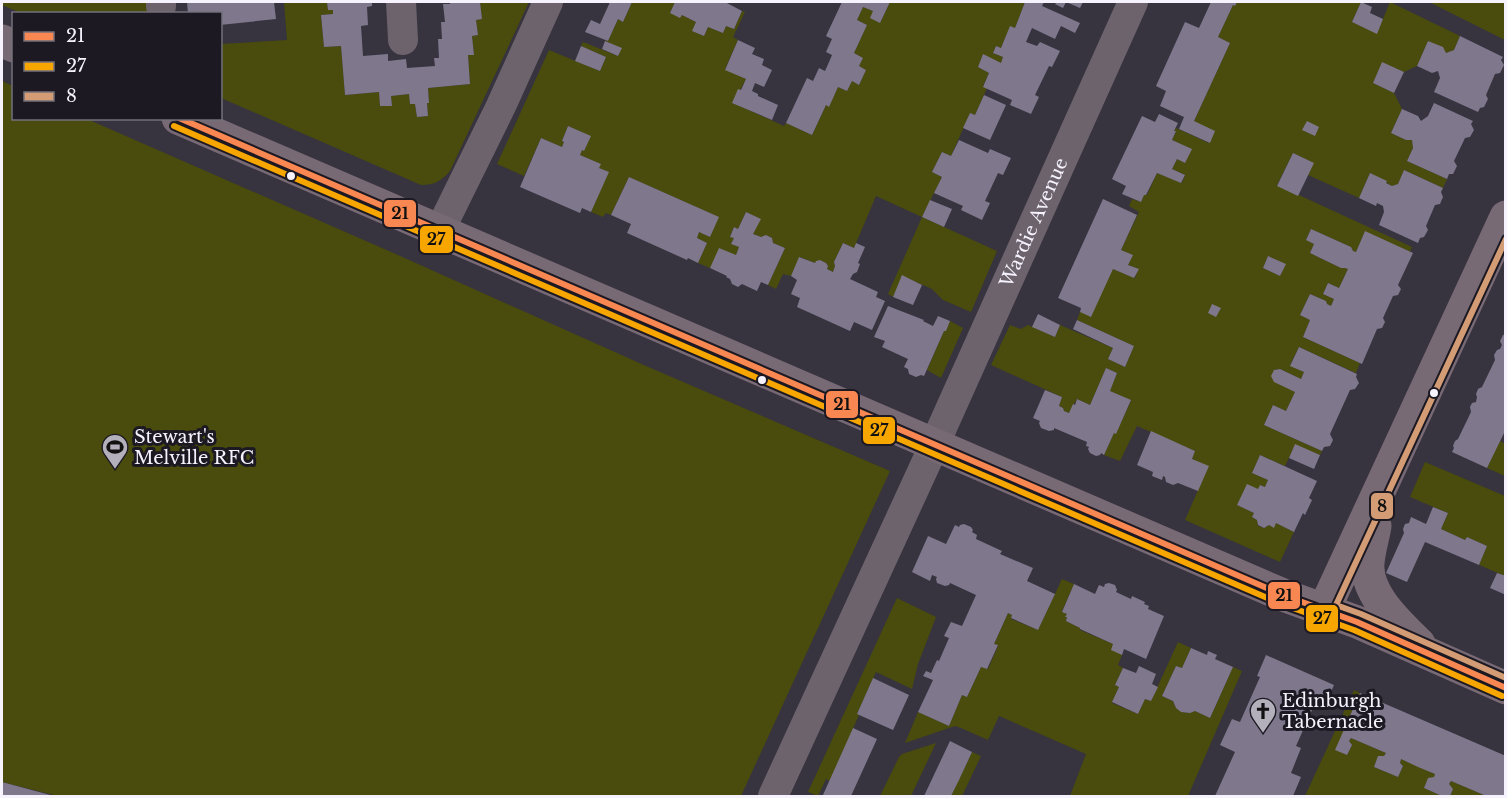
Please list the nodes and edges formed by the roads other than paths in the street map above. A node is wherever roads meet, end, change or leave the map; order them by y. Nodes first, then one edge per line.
1 (401, 2) edge
2 (548, 2) edge
3 (1133, 2) edge
4 (403, 40) dead end
5 (183, 120) edge
6 (1506, 217) edge
7 (439, 232) junction
8 (934, 444) junction
9 (1384, 479) junction
10 (1324, 610) junction
11 (1429, 654) junction
12 (1506, 688) edge
13 (772, 796) edge

1 - 4 street
2 - 7 street
3 - 8 street, Wardie Avenue
5 - 7 main road
6 - 9 main road
7 - 8 main road
8 - 10 main road
8 - 13 street, Wardie Avenue
9 - 10 main road
9 - 11 main road
10 - 11 main road
11 - 12 main road

